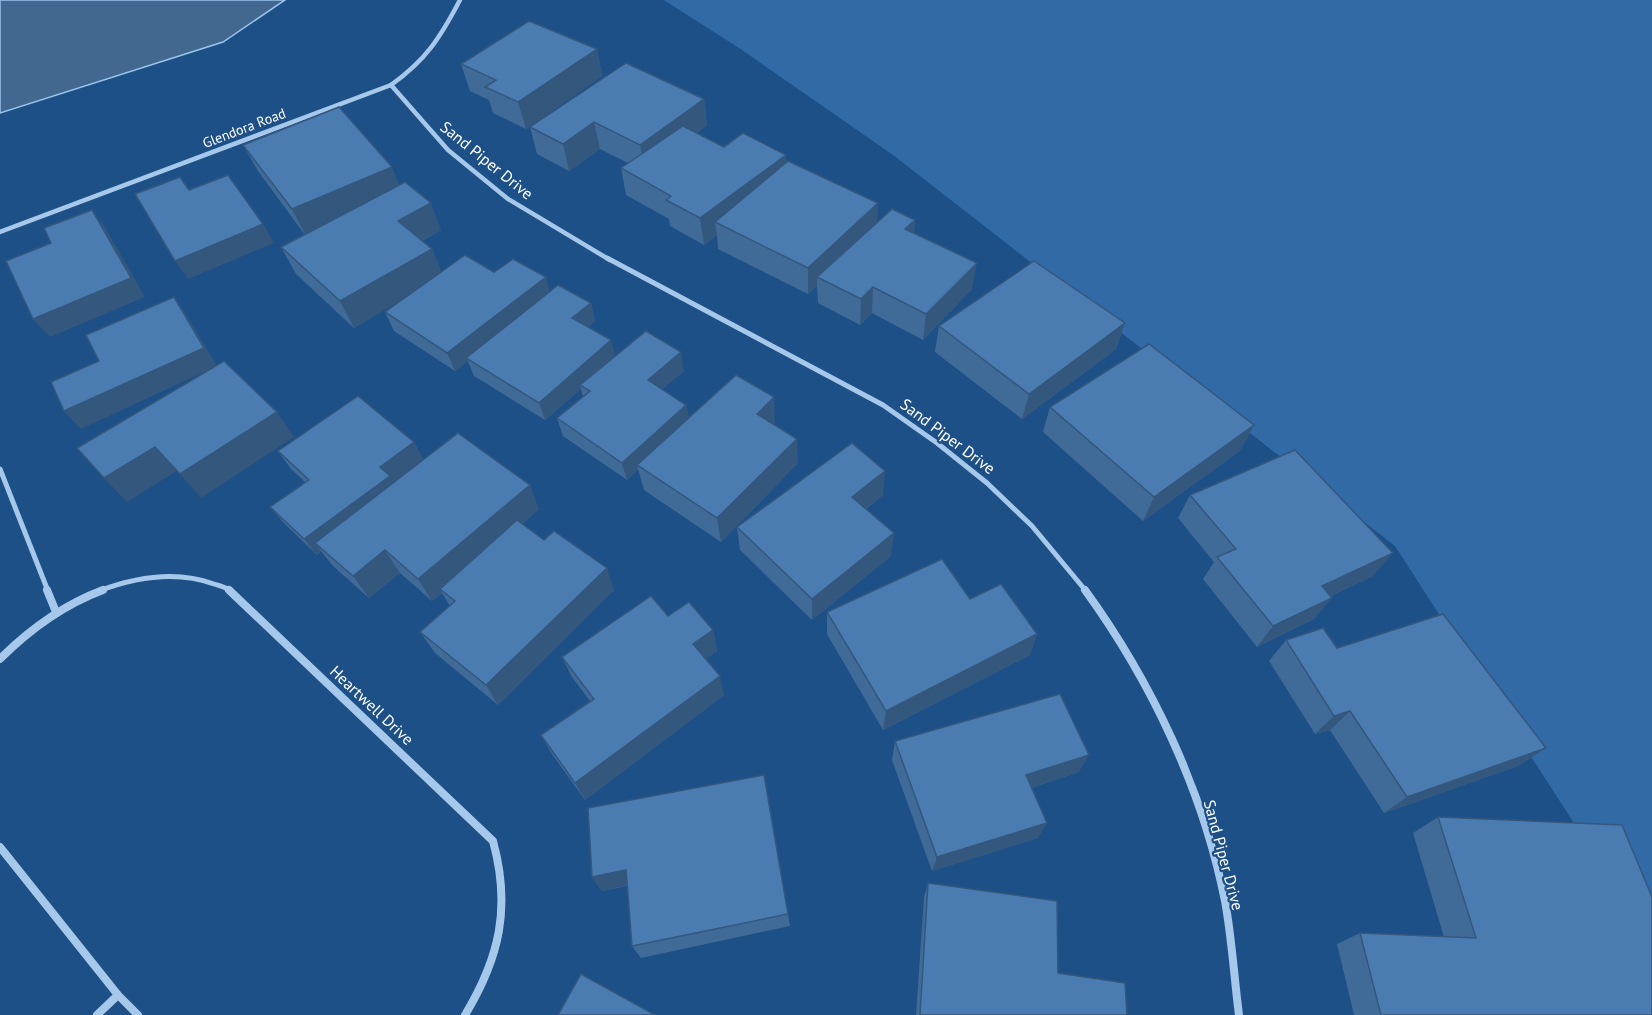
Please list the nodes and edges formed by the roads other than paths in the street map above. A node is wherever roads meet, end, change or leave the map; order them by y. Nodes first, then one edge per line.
1 (460, 0) edge
2 (391, 85) junction
3 (0, 232) edge
4 (0, 469) edge
5 (56, 612) junction
6 (0, 659) edge
7 (0, 847) edge
8 (117, 995) junction
9 (97, 1015) edge
10 (138, 1015) edge
11 (465, 1015) edge
12 (1239, 1015) edge

1 - 2 street, Glendora Road
2 - 3 street, Glendora Road
2 - 12 street, Sand Piper Drive
4 - 5 street
5 - 6 street, Heartwell Drive
5 - 11 street, Heartwell Drive
7 - 8 street
8 - 9 street
8 - 10 street

